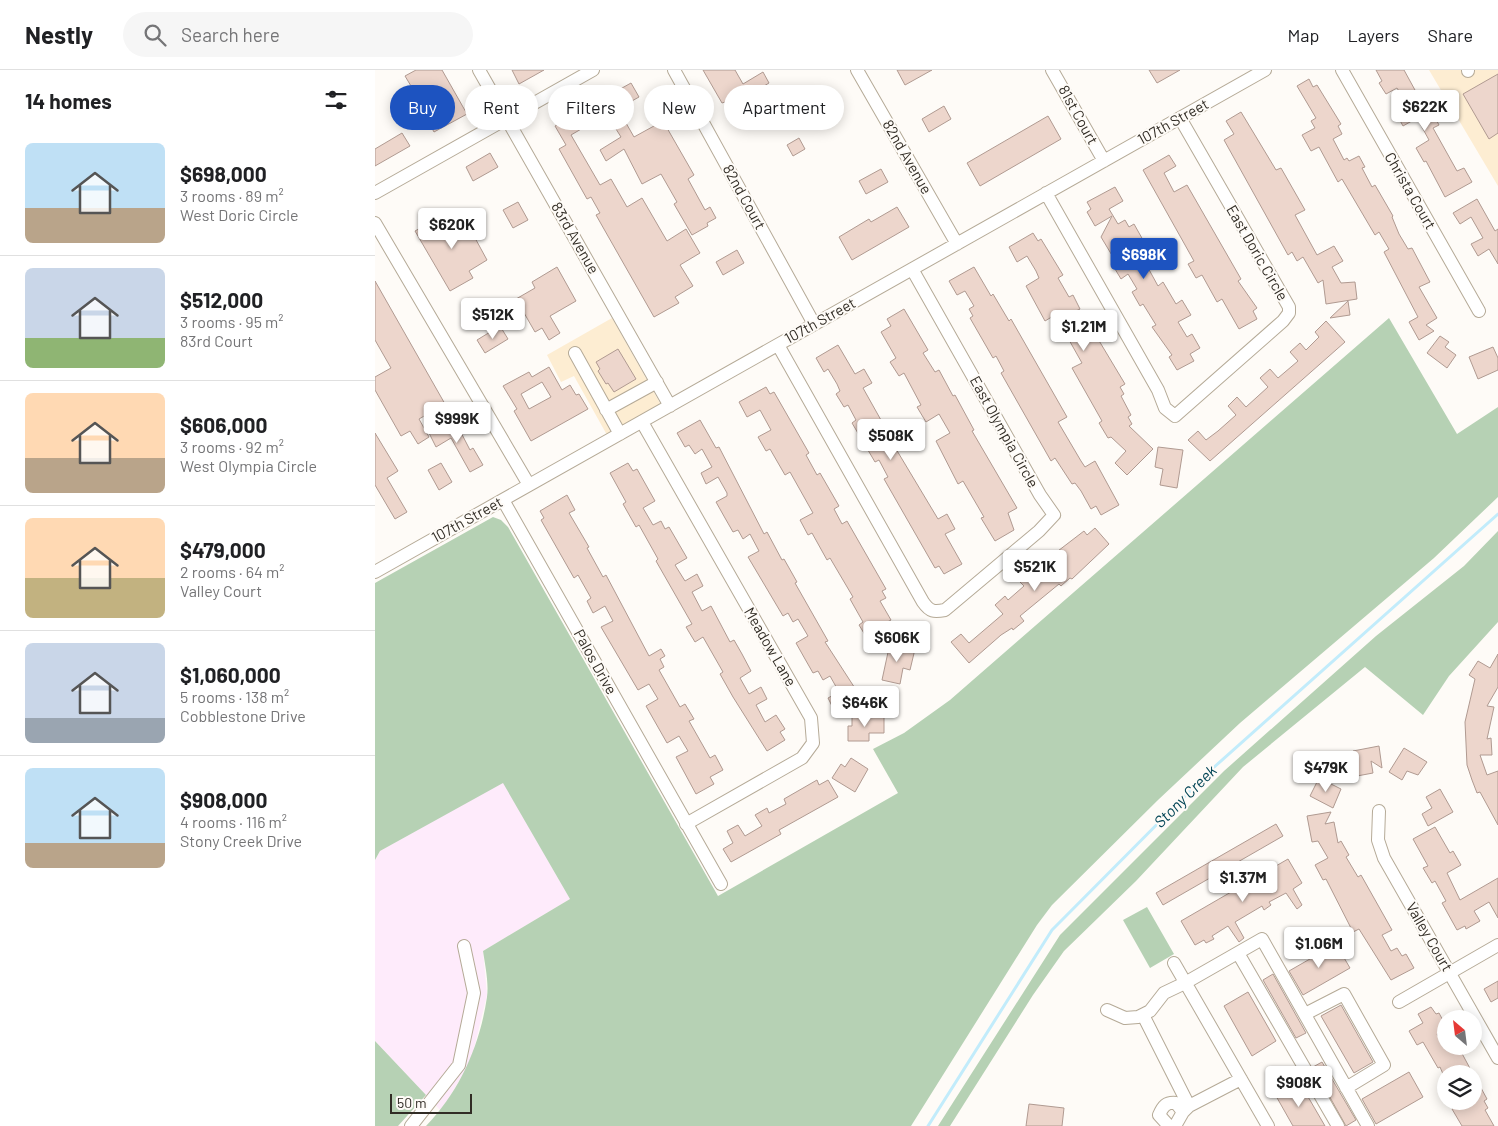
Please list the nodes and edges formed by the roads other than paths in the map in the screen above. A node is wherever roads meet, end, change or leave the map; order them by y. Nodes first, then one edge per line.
1 (479, 70) edge
2 (593, 70) edge
3 (674, 70) edge
4 (857, 70) edge
5 (1053, 70) edge
6 (1265, 70) edge
7 (1341, 70) edge
8 (1242, 75) edge
9 (487, 85) edge
10 (538, 100) edge
11 (1180, 118) junction
12 (485, 130) edge
13 (513, 130) edge
14 (1104, 161) junction
15 (375, 193) edge
16 (1046, 194) junction
17 (375, 223) edge
18 (957, 244) junction
19 (912, 269) junction
20 (1479, 311) dead end
21 (814, 324) junction
22 (778, 345) junction
23 (575, 353) dead end
24 (657, 382) junction
25 (670, 406) junction
26 (607, 410) junction
27 (642, 422) junction
28 (620, 434) junction
29 (529, 486) junction
30 (503, 500) junction
31 (375, 557) edge
32 (378, 570) edge
33 (1379, 811) dead end
34 (686, 824) junction
35 (721, 884) dead end
36 (1498, 945) edge
37 (464, 946) dead end
38 (1238, 953) junction
39 (1174, 963) dead end
40 (1450, 972) junction
41 (1185, 983) junction
42 (1399, 1002) dead end
43 (1107, 1010) dead end
44 (1143, 1014) junction
45 (1305, 1014) junction
46 (1498, 1058) edge
47 (1241, 1079) junction
48 (1347, 1088) junction
49 (1190, 1106) junction
50 (411, 1126) edge
51 (1169, 1126) edge
52 (1175, 1126) edge
53 (1268, 1126) edge
54 (1338, 1126) edge
55 (1368, 1126) edge

1 - 9 street, 83rd Avenue
2 - 10 street
3 - 21 street, 82nd Court
4 - 18 street, 82nd Avenue
5 - 14 street, 81st Court
6 - 8 street, 107th Street
7 - 20 street, Christa Court
8 - 11 street, 107th Street
11 - 14 street, 107th Street
11 - 16 street, East Doric Circle
12 - 15 street
13 - 24 street, 83rd Avenue
14 - 16 street, 107th Street
16 - 18 street, 107th Street
17 - 29 street
18 - 19 street, 107th Street
19 - 21 street, 107th Street
19 - 22 street, East Olympia Circle
21 - 22 street, 107th Street
22 - 25 street, 107th Street
23 - 26 street
24 - 25 street, 83rd Avenue
24 - 26 street
25 - 27 street, 107th Street
26 - 28 street
27 - 28 street, 107th Street
27 - 34 street, Meadow Lane
28 - 29 street, 107th Street
29 - 30 street, 107th Street
30 - 32 street, 107th Street
30 - 34 street, Palos Drive
31 - 32 street
33 - 40 street, Valley Court
34 - 35 street, Palos Drive
36 - 40 street
37 - 50 street
38 - 41 street
38 - 45 street
38 - 54 street
39 - 41 street
40 - 42 street
40 - 46 street, Valley Court
41 - 44 street
41 - 47 street
43 - 44 street
44 - 49 street
45 - 48 street
45 - 48 street
47 - 49 street
47 - 53 street
48 - 55 street
49 - 51 street
49 - 52 street

